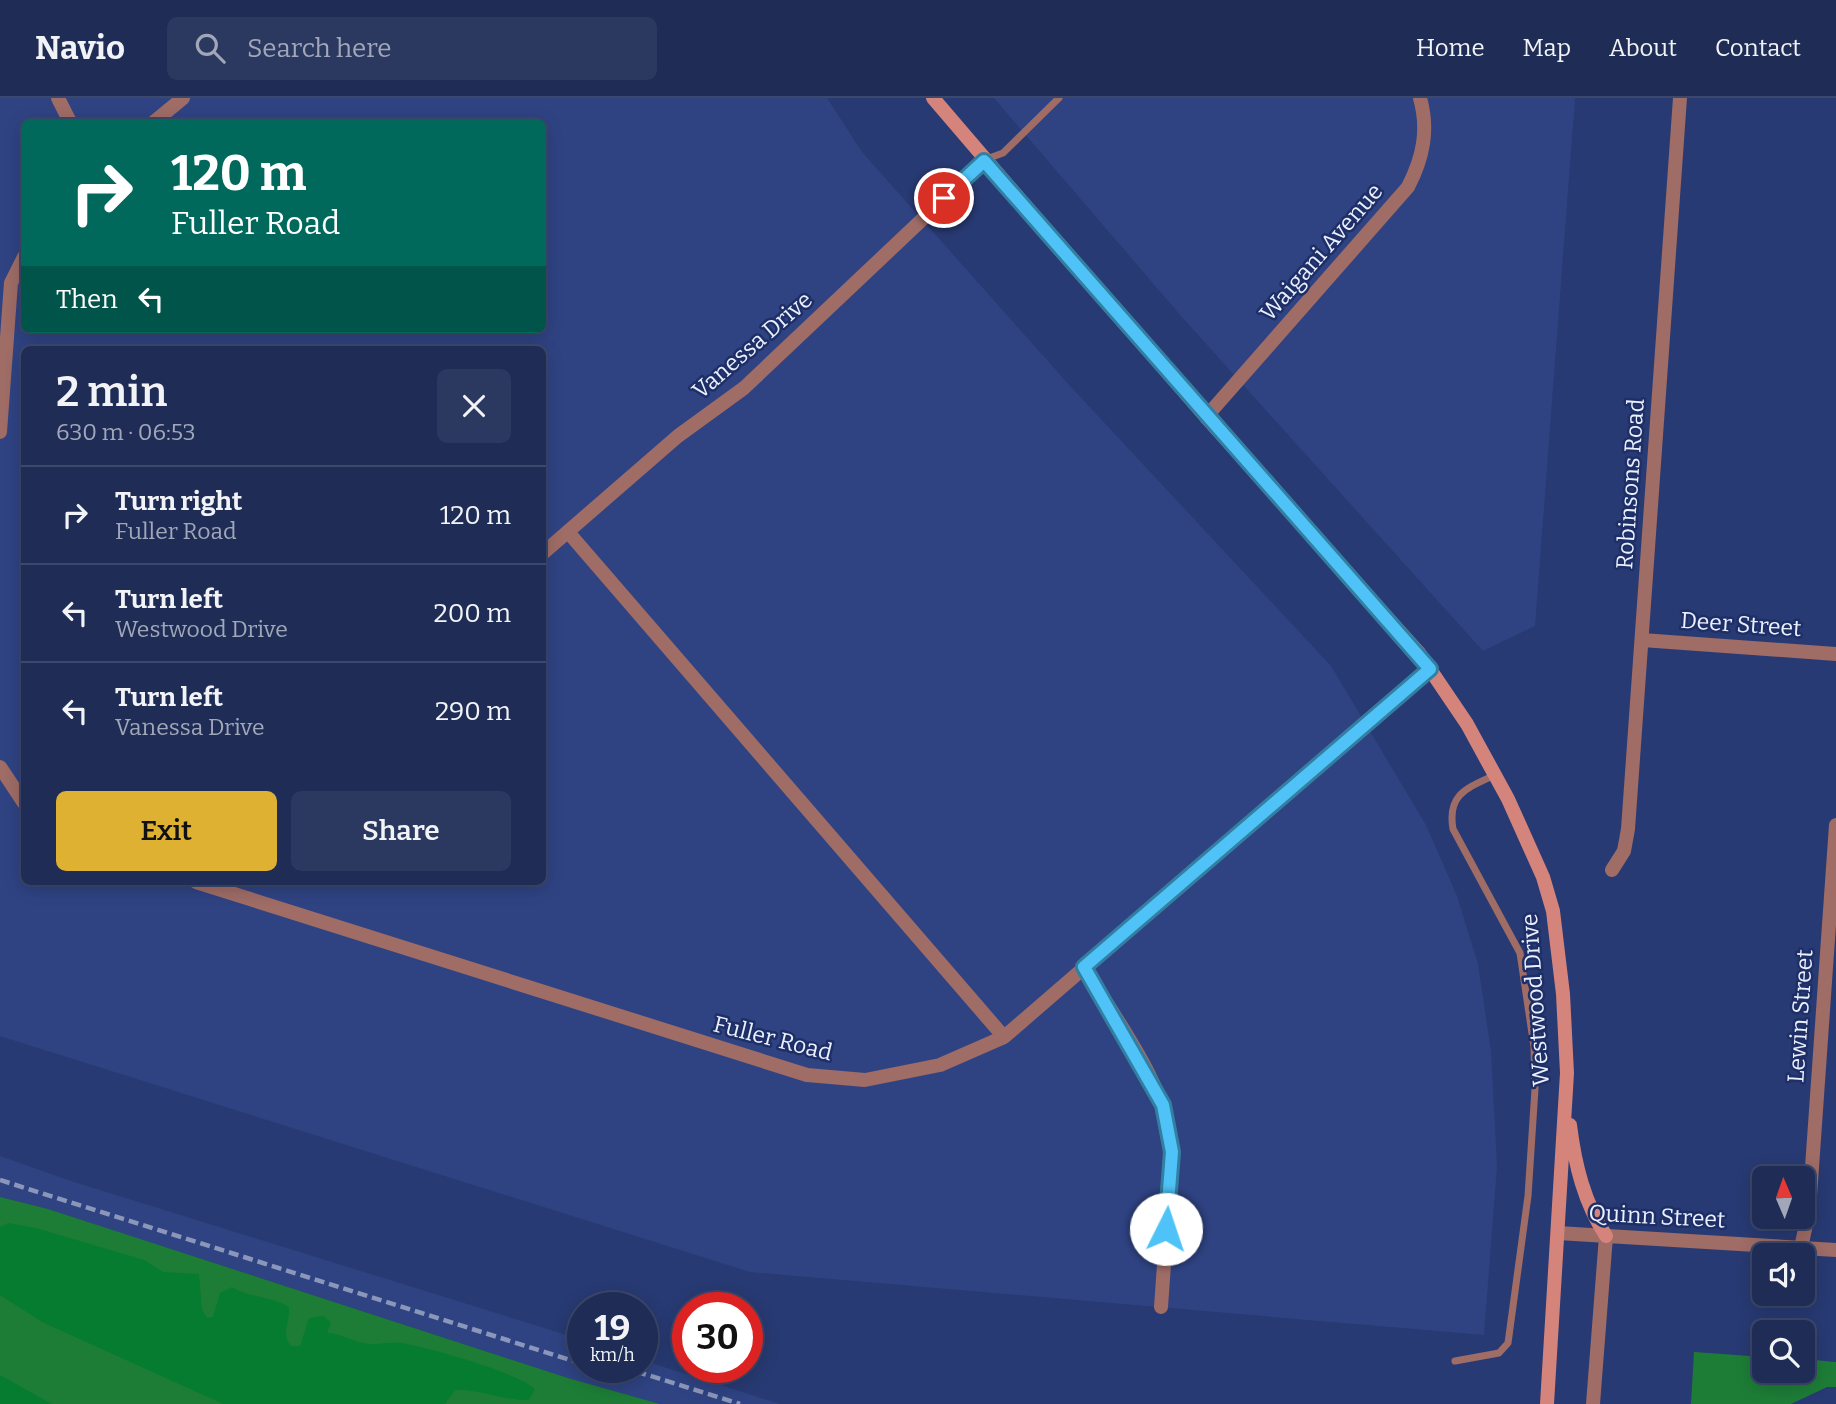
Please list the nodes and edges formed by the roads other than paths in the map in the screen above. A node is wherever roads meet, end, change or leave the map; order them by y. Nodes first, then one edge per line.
1 (58, 98) edge
2 (183, 98) edge
3 (933, 98) edge
4 (1059, 98) edge
5 (1420, 98) edge
6 (1680, 98) edge
7 (68, 119) edge
8 (158, 119) edge
9 (984, 161) junction
10 (21, 263) edge
11 (1206, 416) junction
12 (0, 432) edge
13 (568, 532) junction
14 (546, 551) edge
15 (1642, 640) junction
16 (1836, 654) edge
17 (1430, 669) junction
18 (0, 767) edge
19 (1495, 775) junction
20 (21, 798) edge
21 (1836, 825) edge
22 (1612, 870) dead end
23 (205, 885) edge
24 (1084, 967) junction
25 (1004, 1037) junction
26 (1566, 1089) junction
27 (1558, 1233) junction
28 (1606, 1236) junction
29 (1807, 1243) edge
30 (1752, 1245) edge
31 (1815, 1249) edge
32 (1836, 1251) edge
33 (1161, 1307) dead end
34 (1455, 1360) dead end
35 (1547, 1404) edge
36 (1593, 1404) edge

1 - 7 street
2 - 8 street
3 - 9 main road, Westwood Drive
4 - 9 lane
5 - 11 street, Waigani Avenue
6 - 15 street, Robinsons Road
9 - 11 main road, Westwood Drive
9 - 13 street, Vanessa Drive
10 - 12 street
11 - 17 main road, Westwood Drive
13 - 14 street, Vanessa Drive
13 - 25 street
15 - 16 street, Deer Street
15 - 22 street, Robinsons Road
17 - 19 main road, Westwood Drive
17 - 24 street, Fuller Road
18 - 20 street
19 - 26 main road, Westwood Drive
19 - 34 lane
21 - 29 street, Lewin Street
23 - 25 street, Fuller Road
24 - 25 street, Fuller Road
24 - 33 street
26 - 27 main road, Westwood Drive
26 - 28 main road
27 - 28 street, Quinn Street
27 - 35 main road
28 - 30 street, Quinn Street
28 - 36 street
31 - 32 street, Quinn Street

